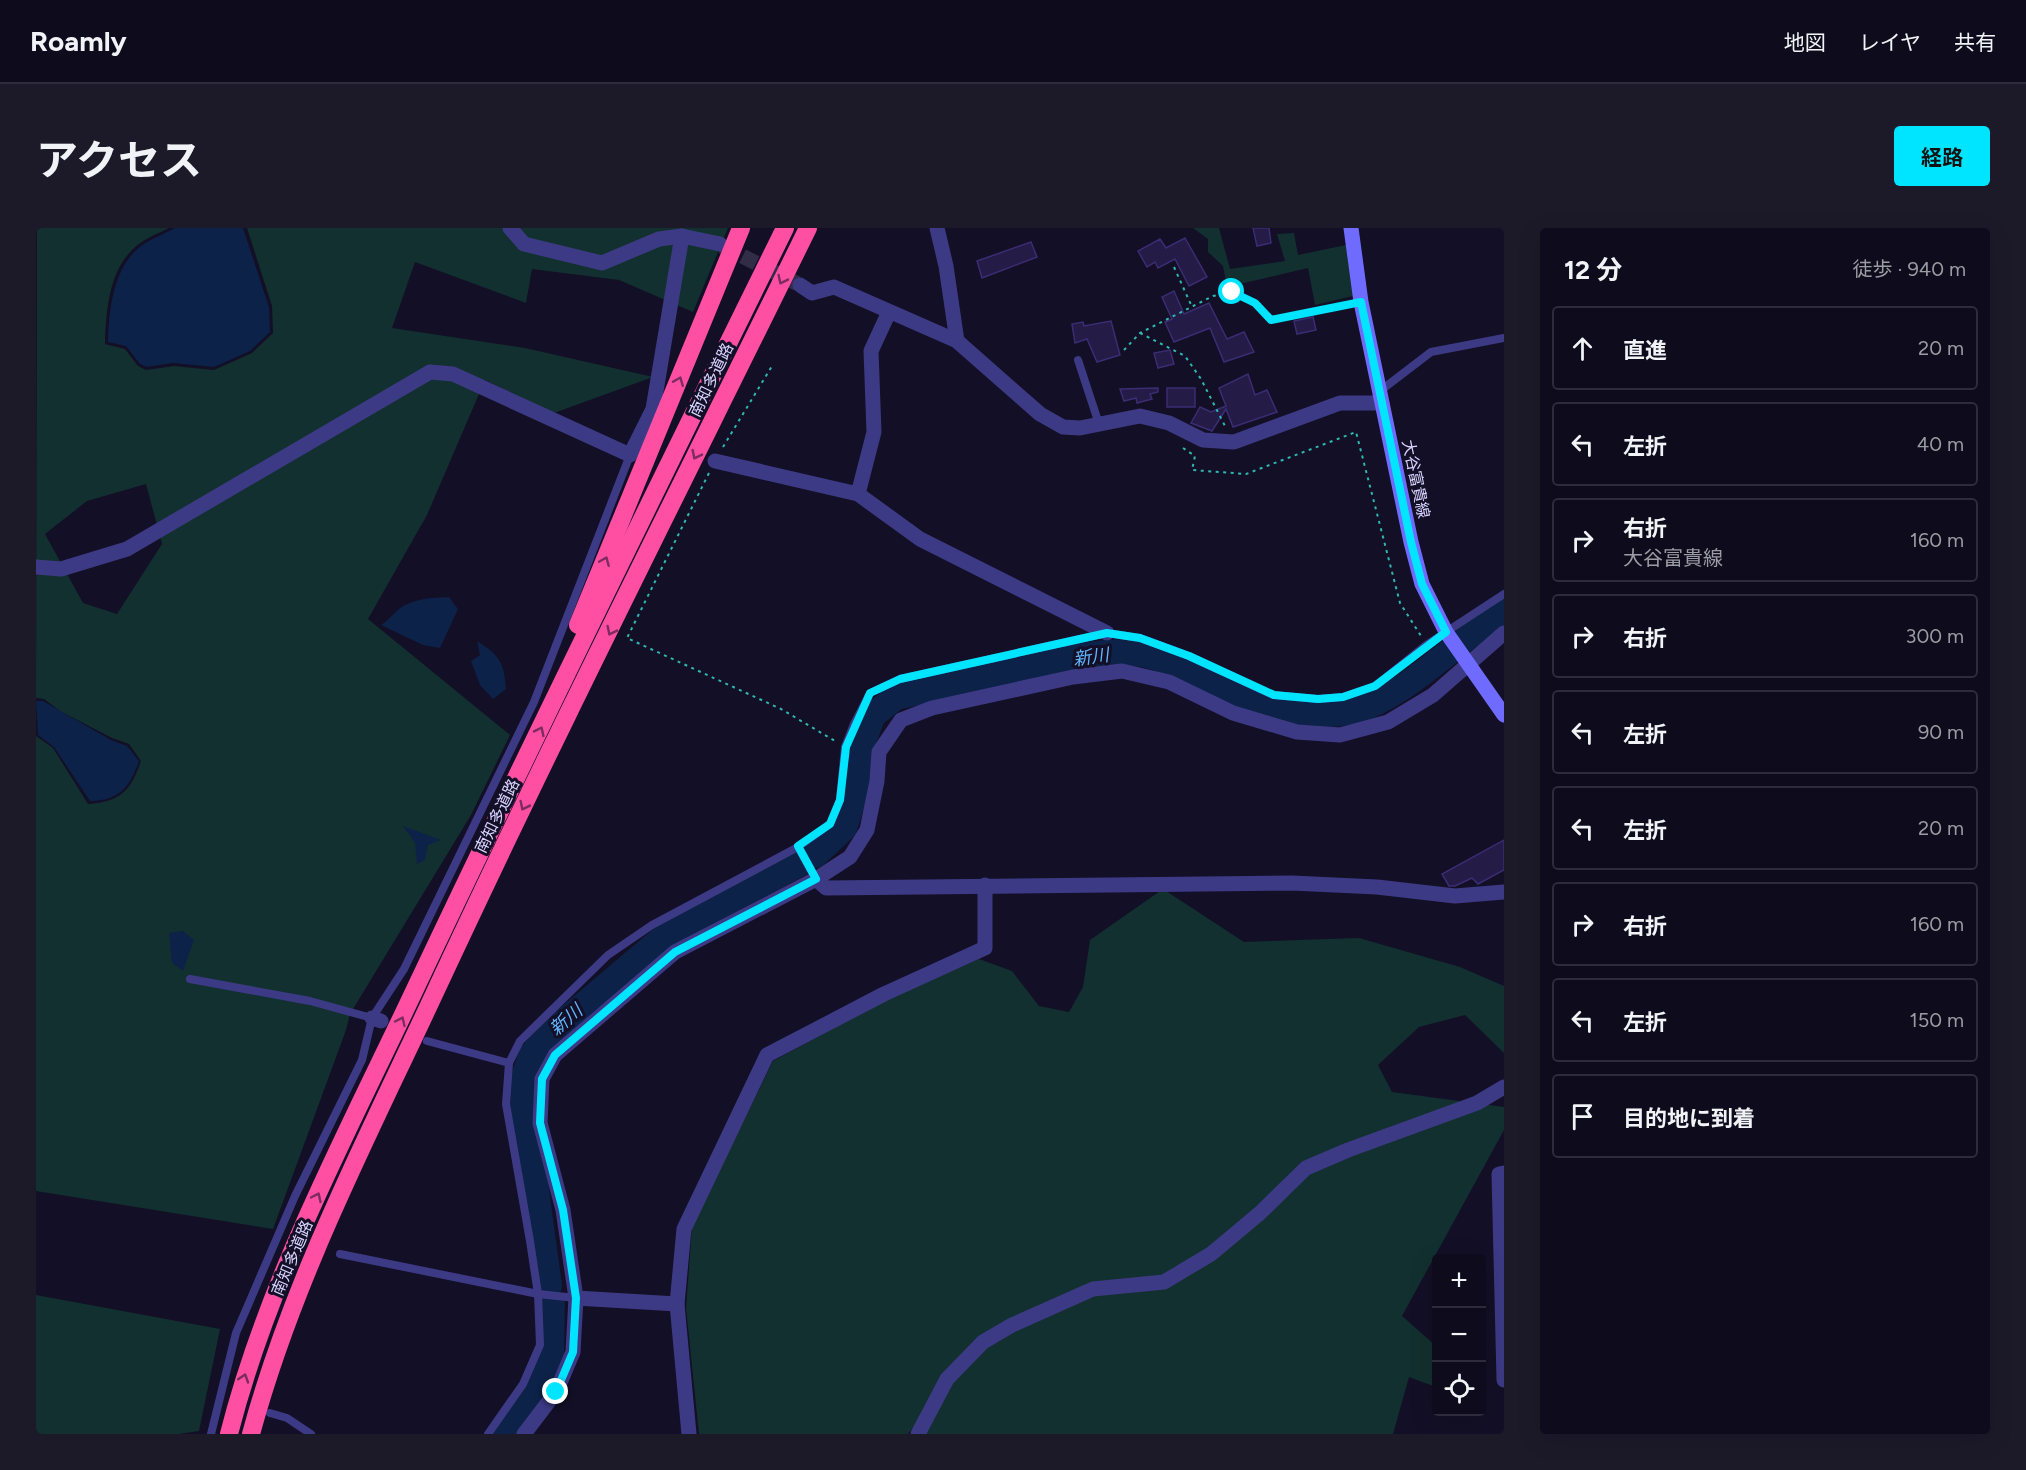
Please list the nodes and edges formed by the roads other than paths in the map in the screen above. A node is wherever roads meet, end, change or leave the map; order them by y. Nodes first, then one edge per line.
1 (510, 228) edge
2 (741, 228) edge
3 (785, 228) edge
4 (808, 228) edge
5 (937, 228) edge
6 (1351, 228) edge
7 (682, 236) junction
8 (720, 244) tunnel mouth
9 (800, 285) tunnel mouth
10 (889, 312) junction
11 (1504, 338) edge
12 (957, 341) junction
13 (1078, 360) dead end
14 (1381, 397) junction
15 (1099, 424) junction
16 (630, 455) junction
17 (715, 461) road end
18 (858, 494) junction
19 (36, 567) edge
20 (1504, 594) edge
21 (1446, 632) junction
22 (1107, 633) junction
23 (1504, 633) edge
24 (1469, 665) junction
25 (558, 694) junction
26 (1504, 716) edge
27 (798, 846) junction
28 (816, 879) junction
29 (984, 885) junction
30 (1504, 892) edge
31 (190, 979) dead end
32 (377, 1020) junction
33 (427, 1041) dead end
34 (509, 1063) junction
35 (1504, 1087) edge
36 (1504, 1173) edge
37 (340, 1254) dead end
38 (538, 1294) junction
39 (576, 1298) junction
40 (677, 1304) junction
41 (1504, 1380) edge
42 (270, 1413) dead end
43 (211, 1434) edge
44 (229, 1434) edge
45 (251, 1434) edge
46 (311, 1434) edge
47 (488, 1434) edge
48 (524, 1434) edge
49 (689, 1434) edge
50 (918, 1434) edge

1 - 7 street
25 -> 2 highway
3 - 25 highway, 南知多道路
4 -> 45 highway, 南知多道路
5 - 12 street
6 - 14 main road, 大谷富貴線
7 - 8 street
7 - 16 street
9 - 10 street
10 - 12 street
10 - 18 street
11 - 14 lane
12 - 15 street
13 - 15 lane
14 - 15 street
14 - 21 main road, 大谷富貴線
16 - 19 street
16 - 32 lane
17 - 18 street
18 - 22 street
20 - 21 lane
21 - 22 lane
21 - 24 main road, 大谷富貴線
22 - 27 lane
23 - 24 street
24 - 26 main road, 大谷富貴線
24 - 28 street
44 -> 25 highway, 南知多道路
27 - 28 lane
27 - 34 lane
28 - 29 street
28 - 39 street
29 - 30 street
29 - 40 street
31 - 32 lane
32 - 43 lane
33 - 34 lane
34 - 38 lane
35 - 50 street
36 - 41 street
37 - 38 lane
38 - 39 lane
38 - 47 lane
39 - 40 street
39 - 48 street
40 - 49 street
42 - 46 lane

